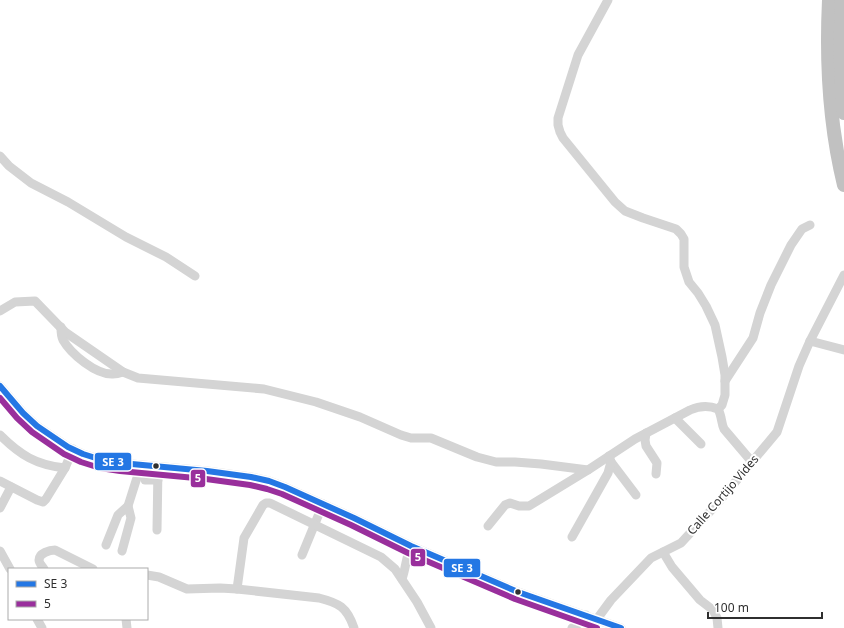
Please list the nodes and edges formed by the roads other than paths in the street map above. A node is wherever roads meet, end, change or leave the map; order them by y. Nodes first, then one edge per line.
1 (608, 0) edge
2 (830, 0) edge
3 (842, 0) edge
4 (844, 113) edge
5 (0, 156) edge
6 (844, 185) edge
7 (810, 225) dead end
8 (844, 275) edge
9 (195, 276) dead end
10 (0, 312) edge
11 (61, 327) junction
12 (810, 341) junction
13 (844, 350) edge
14 (123, 372) junction
15 (725, 381) junction
16 (0, 386) edge
17 (718, 409) junction
18 (675, 418) junction
19 (646, 433) junction
20 (0, 435) edge
21 (701, 444) dead end
22 (73, 449) junction
23 (610, 459) junction
24 (752, 462) junction
25 (141, 465) junction
26 (559, 466) junction
27 (158, 467) junction
28 (65, 468) junction
29 (588, 470) junction
30 (656, 474) dead end
31 (145, 480) dead end
32 (158, 480) junction
33 (0, 481) edge
34 (567, 483) junction
35 (12, 487) junction
36 (636, 495) dead end
37 (323, 504) junction
38 (128, 506) junction
39 (0, 508) edge
40 (315, 525) junction
41 (488, 526) dead end
42 (157, 530) dead end
43 (572, 537) dead end
44 (106, 545) dead end
45 (411, 546) junction
46 (0, 551) edge
47 (122, 551) dead end
48 (664, 552) junction
49 (302, 555) dead end
50 (9, 568) edge
51 (43, 568) edge
52 (91, 568) edge
53 (148, 575) edge
54 (402, 579) junction
55 (237, 589) junction
56 (586, 616) junction
57 (597, 619) junction
58 (354, 628) edge
59 (431, 628) edge
60 (572, 628) edge
61 (621, 628) edge
62 (718, 628) edge

1 - 15 street
2 - 6 highway
3 - 4 highway
5 - 9 street
7 - 15 street
8 - 12 street, Calle Cortijo Vides
10 - 11 street
11 - 14 street
11 - 14 street
12 - 13 street
12 - 24 street, Calle Cortijo Vides
14 - 26 street
15 - 17 street
16 - 22 street
17 - 18 street
17 - 24 street
18 - 19 street
18 - 21 street
19 - 23 street
19 - 30 street
20 - 28 street
22 - 25 street
22 - 28 street
23 - 29 street
23 - 36 street
23 - 43 street
24 - 48 street, Calle Cortijo Vides
25 - 27 street
25 - 38 street
26 - 29 street
26 - 34 street
27 - 32 street
27 - 37 street
28 - 35 street
29 - 34 street
31 - 32 street
32 - 42 street
33 - 35 street
34 - 41 street
35 - 39 street
37 - 40 street
37 - 45 street
38 - 44 street
38 - 47 street
40 - 49 street
40 - 54 street
40 - 55 street
45 - 54 street
45 - 56 street
46 - 50 street
48 - 57 street, Calle Cortijo Vides
48 - 62 street
51 - 52 street
53 - 55 street
54 - 59 street
55 - 58 street
56 - 57 street
56 - 60 street
57 - 61 street

